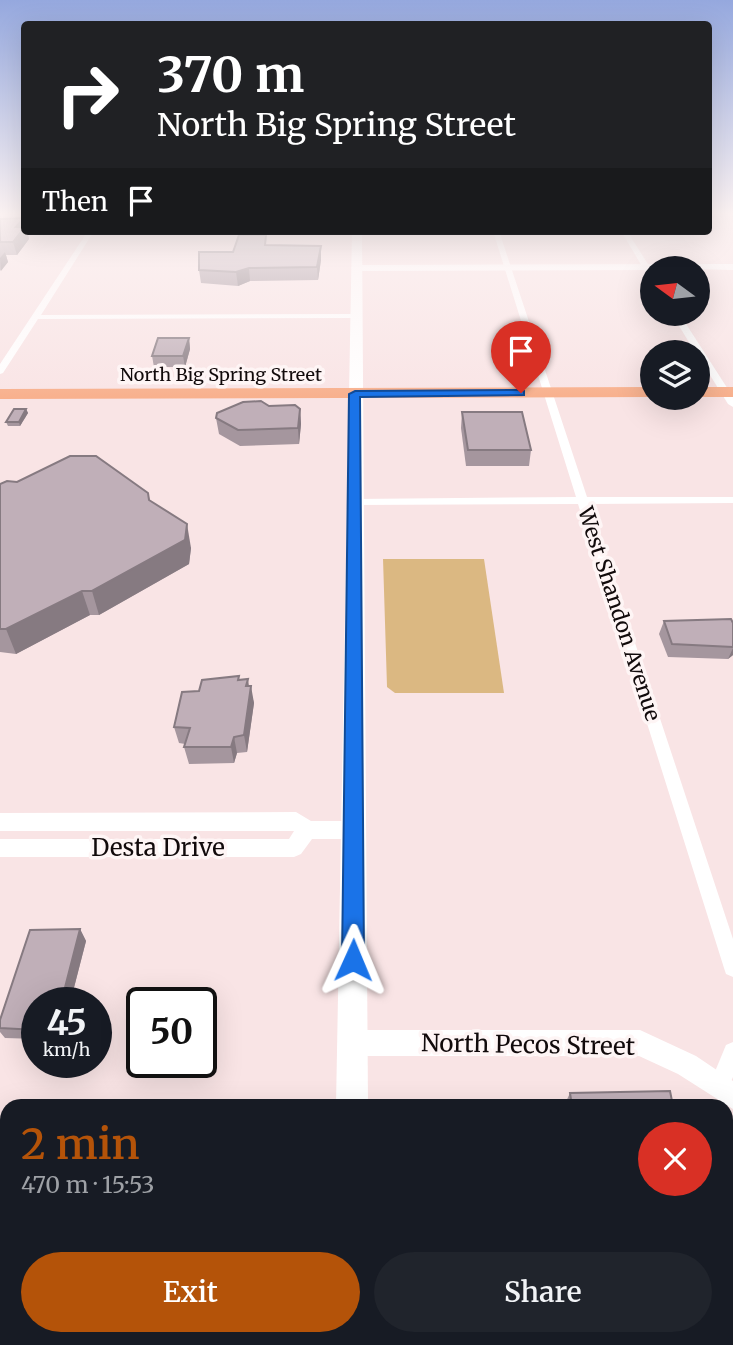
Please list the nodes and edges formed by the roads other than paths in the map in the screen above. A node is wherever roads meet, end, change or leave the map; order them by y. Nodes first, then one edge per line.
1 (61, 277) edge
2 (356, 277) edge
3 (510, 277) edge
4 (356, 316) junction
5 (35, 317) junction
6 (684, 326) edge
7 (0, 371) edge
8 (640, 392) edge
9 (548, 393) junction
10 (710, 393) edge
11 (0, 394) edge
12 (355, 394) junction
13 (731, 396) edge
14 (583, 500) junction
15 (733, 500) edge
16 (354, 502) junction
17 (0, 822) edge
18 (355, 830) junction
19 (307, 831) junction
20 (0, 848) edge
21 (732, 964) edge
22 (352, 1043) junction
23 (733, 1052) edge
24 (726, 1091) edge
25 (352, 1099) edge

1 - 5 street
2 - 4 main road
3 - 9 street, West Shandon Avenue
4 - 5 street
4 - 12 main road
5 - 7 street
6 - 13 street
8 - 9 highway, North Big Spring Street
9 - 12 highway, North Big Spring Street
9 - 14 street, West Shandon Avenue
10 - 13 highway
11 - 12 highway, North Big Spring Street
12 - 16 main road
14 - 15 street
14 - 16 street
14 - 21 street, West Shandon Avenue
16 - 18 main road
17 - 19 street, Desta Drive
18 - 19 street, Desta Drive
18 - 22 main road
19 - 20 street, Desta Drive
22 - 24 street, North Pecos Street
22 - 25 main road
23 - 24 street

